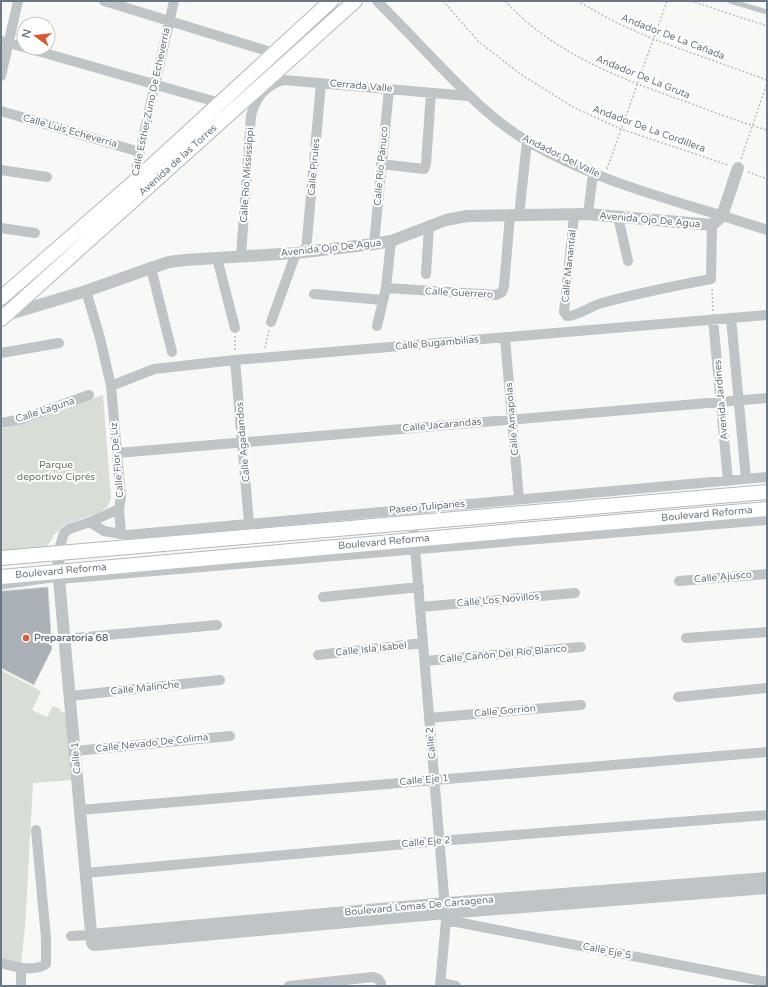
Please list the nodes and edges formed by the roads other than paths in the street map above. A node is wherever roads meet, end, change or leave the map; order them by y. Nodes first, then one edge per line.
1 (18, 1) edge
2 (104, 1) edge
3 (174, 1) edge
4 (331, 1) edge
5 (355, 1) edge
6 (377, 1) edge
7 (730, 1) edge
8 (338, 8) edge
9 (767, 12) edge
10 (169, 20) junction
11 (5, 42) edge
12 (16, 45) edge
13 (274, 54) junction
14 (55, 56) edge
15 (1, 76) edge
16 (321, 83) junction
17 (155, 84) junction
18 (389, 89) junction
19 (431, 93) junction
20 (260, 95) joint
21 (468, 96) junction
22 (220, 103) junction
23 (1, 111) edge
24 (527, 141) junction
25 (140, 152) junction
26 (381, 164) junction
27 (738, 168) road end
28 (1, 170) edge
29 (593, 173) junction
30 (47, 177) dead end
31 (134, 182) junction
32 (131, 203) junction
33 (588, 214) junction
34 (574, 215) junction
35 (514, 216) junction
36 (722, 216) junction
37 (618, 217) junction
38 (712, 225) junction
39 (429, 227) junction
40 (1, 228) edge
41 (767, 230) edge
42 (35, 233) dead end
43 (391, 240) junction
44 (374, 244) junction
45 (301, 252) junction
46 (241, 256) junction
47 (217, 258) junction
48 (628, 261) dead end
49 (151, 268) junction
50 (426, 274) dead end
51 (386, 288) junction
52 (86, 291) junction
53 (314, 294) dead end
54 (1, 298) edge
55 (383, 300) junction
56 (767, 315) edge
57 (3, 316) edge
58 (731, 318) junction
59 (713, 319) junction
60 (271, 322) road end
61 (377, 326) dead end
62 (235, 328) road end
63 (505, 338) junction
64 (59, 344) dead end
65 (172, 352) dead end
66 (1, 353) edge
67 (235, 360) junction
68 (111, 386) junction
69 (89, 396) dead end
70 (767, 398) edge
71 (739, 401) junction
72 (721, 402) junction
73 (512, 419) junction
74 (1, 423) edge
75 (243, 442) junction
76 (117, 453) junction
77 (767, 477) edge
78 (746, 479) junction
79 (728, 480) junction
80 (767, 492) edge
81 (519, 499) junction
82 (119, 509) junction
83 (767, 509) edge
84 (767, 520) edge
85 (90, 522) junction
86 (249, 523) junction
87 (413, 523) junction
88 (121, 534) junction
89 (415, 544) junction
90 (58, 553) junction
91 (1, 558) edge
92 (767, 574) edge
93 (59, 575) junction
94 (1, 577) edge
95 (679, 581) dead end
96 (1, 587) edge
97 (419, 587) junction
98 (575, 593) dead end
99 (323, 597) dead end
100 (421, 607) junction
101 (217, 625) dead end
102 (767, 632) edge
103 (686, 638) dead end
104 (64, 639) junction
105 (424, 643) junction
106 (581, 648) dead end
107 (318, 655) dead end
108 (425, 661) junction
109 (220, 680) dead end
110 (767, 688) edge
111 (70, 696) junction
112 (678, 697) dead end
113 (581, 705) dead end
114 (429, 718) junction
115 (230, 736) dead end
116 (75, 751) junction
117 (767, 752) edge
118 (434, 779) junction
119 (80, 810) junction
120 (767, 815) edge
121 (36, 830) dead end
122 (439, 841) junction
123 (85, 873) junction
124 (767, 878) edge
125 (767, 888) edge
126 (445, 912) junction
127 (71, 936) dead end
128 (92, 940) junction
129 (1, 963) edge
130 (21, 968) junction
131 (380, 982) edge
132 (767, 982) edge
133 (440, 984) edge
134 (21, 986) edge
135 (289, 986) edge
136 (293, 986) edge
137 (456, 986) edge

1 - 11 street
2 - 10 street
3 - 10 street, Calle Esther Zuno De Echeverría
4 - 13 main road, Avenida de las Torres
5 - 8 main road, Avenida de las Torres
6 - 21 street, Andador Del Valle
7 - 9 lane
8 - 32 main road, Avenida de las Torres
10 - 13 street
10 - 17 street, Calle Esther Zuno De Echeverría
11 - 12 street
11 - 15 street
13 - 22 main road, Avenida de las Torres
14 - 17 street
16 - 18 street, Cerrada Valle
16 - 20 street, Cerrada Valle
16 - 45 street, Calle Pirules
17 - 22 street
17 - 25 street, Calle Esther Zuno De Echeverría
18 - 19 street, Cerrada Valle
18 - 26 street, Calle Río Pánuco
19 - 21 street, Cerrada Valle
19 - 26 street
20 - 46 street, Calle Río Mississippi
21 - 24 street, Andador Del Valle
22 - 31 main road, Avenida de las Torres
23 - 25 street, Calle Luis Echeverría
24 - 29 street, Andador Del Valle
24 - 35 street
25 - 31 street, Calle Esther Zuno De Echeverría
26 - 44 street, Calle Río Pánuco
27 - 36 street
28 - 30 street
29 - 33 street
29 - 36 street, Andador Del Valle
31 - 32 street, Calle Esther Zuno De Echeverría
31 - 54 main road, Avenida de las Torres
32 - 57 main road, Avenida de las Torres
33 - 34 street, Avenida Ojo De Agua
33 - 37 street, Avenida Ojo De Agua
34 - 35 street, Avenida Ojo De Agua
34 - 38 street, Calle Manantial
35 - 39 street, Avenida Ojo De Agua
35 - 51 street, Calle Guerrero
36 - 38 street
36 - 41 street, Andador Del Valle
37 - 38 street, Avenida Ojo De Agua
37 - 48 street
39 - 43 street, Avenida Ojo De Agua
39 - 50 street
40 - 42 street
43 - 44 street, Avenida Ojo De Agua
43 - 51 street
44 - 45 street, Avenida Ojo De Agua
45 - 46 street, Avenida Ojo De Agua
45 - 60 street, Calle Pirules
46 - 47 street, Avenida Ojo De Agua
47 - 49 street, Avenida Ojo De Agua
47 - 62 street
49 - 52 street, Avenida Ojo De Agua
49 - 65 street
51 - 55 street
52 - 57 street, Avenida Ojo De Agua
52 - 68 street, Calle Flor De Liz
53 - 55 street
55 - 61 street
56 - 58 street, Calle Bugambilias
58 - 59 street, Calle Bugambilias
58 - 71 street, Avenida Jardines
59 - 63 street, Calle Bugambilias
59 - 72 street, Avenida Jardines
63 - 67 street, Calle Bugambilias
63 - 73 street, Calle Amapolas
64 - 66 street
67 - 68 street, Calle Bugambilias
67 - 75 street, Calle Agadandos
68 - 76 street, Calle Flor De Liz
69 - 74 street, Calle Laguna
70 - 71 street, Calle Jacarandas
71 - 72 street, Calle Jacarandas
71 - 78 street, Avenida Jardines
72 - 73 street, Calle Jacarandas
72 - 79 street, Avenida Jardines
73 - 75 street, Calle Jacarandas
73 - 81 street, Calle Amapolas
75 - 76 street, Calle Jacarandas
75 - 86 street, Calle Agadandos
76 - 82 street, Calle Flor De Liz
77 - 78 street, Paseo Tulipanes
78 - 79 street, Paseo Tulipanes
79 - 81 street, Paseo Tulipanes
80 - 87 main road, Boulevard Reforma
81 - 86 street, Paseo Tulipanes
82 - 85 street
82 - 88 street, Calle Flor De Liz
83 - 89 main road, Boulevard Reforma
84 - 89 street
85 - 88 street, Paseo Tulipanes
85 - 90 street
86 - 88 street, Paseo Tulipanes
87 - 89 street, Calle 2
87 - 90 main road, Boulevard Reforma
89 - 93 main road, Boulevard Reforma
89 - 97 street, Calle 2
90 - 91 main road, Boulevard Reforma
90 - 93 street, Calle 1
92 - 95 street, Calle Ajusco
93 - 94 main road, Boulevard Reforma
93 - 96 lane
93 - 104 street, Calle 1
97 - 99 street
97 - 100 street, Calle 2
98 - 100 street, Calle Los Novillos
100 - 105 street, Calle 2
101 - 104 street
102 - 103 street
104 - 111 street, Calle 1
105 - 107 street, Calle Isla Isabel
105 - 108 street, Calle 2
106 - 108 street, Calle Cañón Del Río Blanco
108 - 114 street, Calle 2
109 - 111 street, Calle Malinche
110 - 112 street
111 - 116 street, Calle 1
113 - 114 street, Calle Gorrión
114 - 118 street, Calle 2
115 - 116 street, Calle Nevado De Colima
116 - 119 street, Calle 1
117 - 118 street, Calle Eje 1
118 - 119 street, Calle Eje 1
118 - 122 street, Calle 2
119 - 123 street, Calle 1
120 - 122 street, Calle Eje 2
121 - 130 street
122 - 123 street, Calle Eje 2
122 - 126 street, Calle 2
123 - 128 street, Calle 1
124 - 126 street, Boulevard Lomas De Cartagena
125 - 126 street, Boulevard Lomas De Cartagena
126 - 128 street, Boulevard Lomas De Cartagena
126 - 132 street, Calle Eje 5
126 - 133 street, Calle 2
127 - 128 street, Boulevard Lomas De Cartagena
129 - 130 street
130 - 134 street
131 - 136 street
133 - 137 street
135 - 136 street

